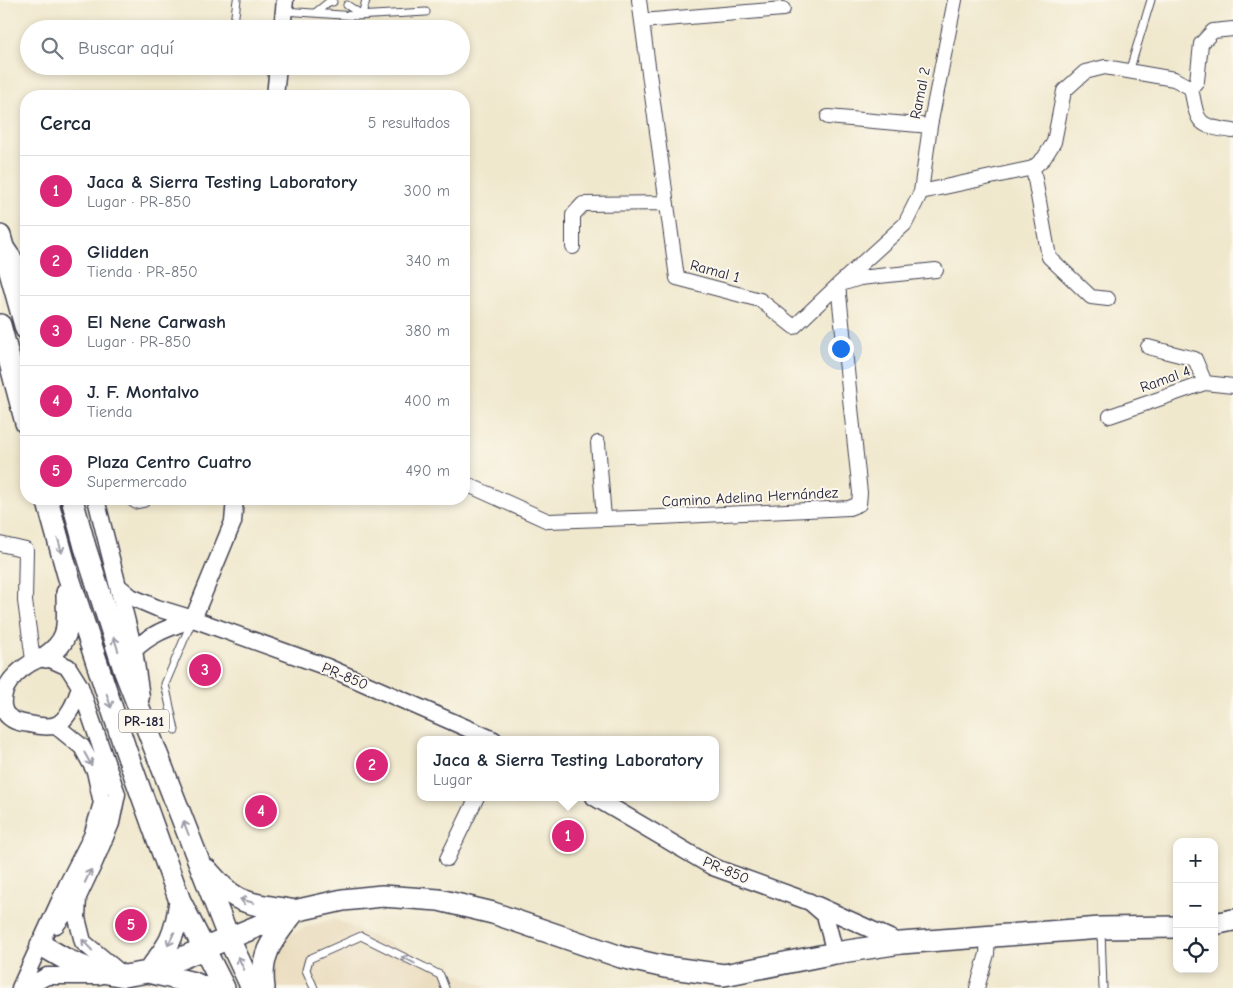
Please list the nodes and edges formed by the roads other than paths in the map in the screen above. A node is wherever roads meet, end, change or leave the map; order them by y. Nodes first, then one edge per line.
1 (237, 0) edge
2 (366, 0) edge
3 (639, 0) edge
4 (955, 0) edge
5 (1151, 0) edge
6 (333, 2) dead end
7 (347, 5) dead end
8 (284, 6) edge
9 (783, 10) dead end
10 (426, 12) dead end
11 (315, 13) junction
12 (362, 16) junction
13 (234, 20) edge
14 (283, 20) edge
15 (642, 20) junction
16 (1233, 29) edge
17 (1129, 72) junction
18 (277, 75) edge
19 (1191, 88) junction
20 (276, 90) edge
21 (828, 117) dead end
22 (930, 126) junction
23 (1233, 131) edge
24 (1033, 168) junction
25 (921, 192) junction
26 (667, 203) junction
27 (1, 238) edge
28 (573, 247) dead end
29 (20, 267) edge
30 (936, 270) dead end
31 (838, 285) junction
32 (1108, 300) dead end
33 (20, 307) edge
34 (0, 326) edge
35 (1148, 347) dead end
36 (1205, 383) junction
37 (1233, 386) edge
38 (20, 401) edge
39 (1110, 416) dead end
40 (598, 443) dead end
41 (470, 486) edge
42 (49, 505) edge
43 (74, 505) edge
44 (98, 505) edge
45 (235, 505) edge
46 (604, 518) junction
47 (0, 544) edge
48 (68, 575) junction
49 (119, 586) junction
50 (193, 619) junction
51 (134, 650) junction
52 (39, 659) junction
53 (80, 686) junction
54 (3, 716) edge
55 (145, 723) junction
56 (55, 725) junction
57 (174, 730) dead end
58 (485, 736) edge
59 (474, 801) edge
60 (601, 801) edge
61 (447, 859) dead end
62 (198, 860) junction
63 (78, 897) junction
64 (180, 901) junction
65 (810, 902) junction
66 (294, 912) junction
67 (1233, 920) edge
68 (1218, 923) edge
69 (1173, 926) edge
70 (1101, 928) junction
71 (988, 937) junction
72 (229, 939) junction
73 (901, 943) junction
74 (41, 945) junction
75 (204, 949) junction
76 (836, 953) junction
77 (148, 972) junction
78 (124, 976) junction
79 (20, 988) edge
80 (25, 988) edge
81 (205, 988) edge
82 (224, 988) edge
83 (252, 988) edge
84 (264, 988) edge
85 (314, 988) edge
86 (445, 988) edge
87 (977, 988) edge
88 (1103, 988) edge

1 - 13 lane
2 - 12 lane
3 - 15 street, Ramal 1
4 - 22 street, Ramal 2
5 - 17 lane
6 - 11 lane
7 - 12 lane
8 - 11 lane
8 - 14 street
9 - 15 street
10 - 12 lane
11 - 12 lane
15 - 26 street, Ramal 1
16 - 19 street
17 - 19 street
17 - 24 street
18 - 20 street
19 - 23 street
21 - 22 street
22 - 25 street, Ramal 2
24 - 25 street
24 - 32 street
25 - 31 street
26 - 28 street
26 - 31 street, Ramal 1
27 - 29 street
27 - 33 main road
30 - 31 street, Ramal 1
31 - 46 street, Camino Adelina Hernández
34 - 38 main road
35 - 36 street
36 - 37 street, Ramal 4
36 - 39 street, Ramal 4
40 - 46 street
41 - 46 street, Camino Adelina Hernández
42 -> 48 main road, PR-181
55 -> 43 main road, PR-181
44 - 49 street
45 - 50 street
47 - 52 street
48 - 52 main road
48 -> 64 main road, PR-181
49 - 50 street, PR-850
49 - 51 street
50 - 51 street
50 - 57 lane
50 - 58 street, PR-850 / PR-850
51 - 55 street
52 - 53 street
52 - 54 street
53 - 56 street
63 -> 53 street
54 - 56 street
62 -> 55 main road, PR-181
56 -> 74 street
59 - 61 street
60 - 65 street, PR-850 / PR-850
66 -> 62 main road
62 - 72 main road, PR-181
63 - 74 street
78 -> 63 street
64 - 75 main road, PR-181
64 -> 77 main road
65 - 73 street
65 - 76 street, PR-850 / PR-850
66 - 72 main road
66 - 76 main road
66 - 84 main road
67 - 68 main road
69 - 70 main road
70 - 71 main road
70 - 88 lane
71 - 73 main road
71 - 87 street
72 - 75 main road
83 -> 72 main road, PR-181
73 - 76 main road
74 - 78 main road
74 - 79 street
75 - 77 main road
75 - 82 main road, PR-181
77 - 78 main road
77 - 81 main road
78 - 80 street
86 -> 85 lane

